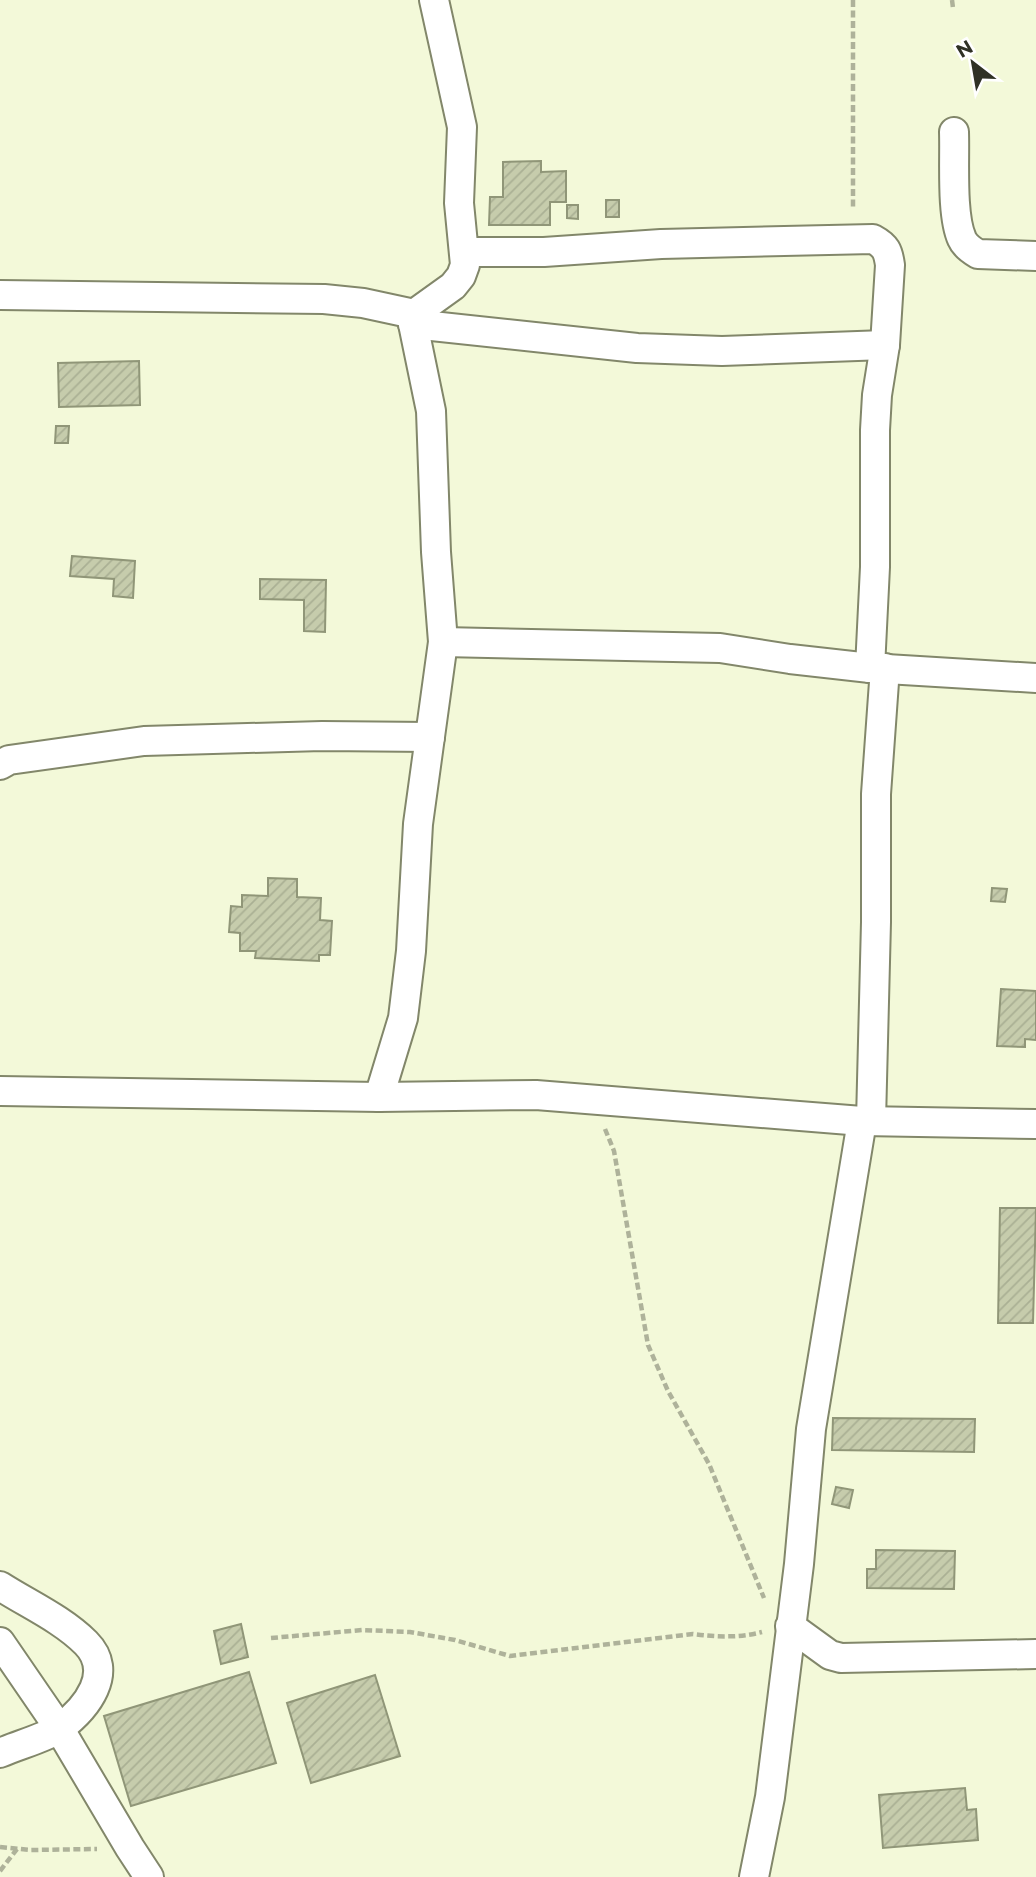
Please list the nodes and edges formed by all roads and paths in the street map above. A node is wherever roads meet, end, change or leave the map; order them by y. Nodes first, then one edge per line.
1 (434, 0) edge
2 (853, 0) edge
3 (952, 0) edge
4 (953, 8) dead end
5 (954, 132) dead end
6 (854, 240) junction
7 (465, 253) junction
8 (1036, 256) edge
9 (0, 295) edge
10 (413, 319) junction
11 (885, 345) junction
12 (443, 642) junction
13 (878, 668) junction
14 (1036, 678) edge
15 (430, 737) junction
16 (0, 765) edge
17 (0, 1091) edge
18 (379, 1097) junction
19 (580, 1098) junction
20 (866, 1121) junction
21 (1036, 1124) edge
22 (0, 1586) edge
23 (783, 1628) junction
24 (271, 1638) dead end
25 (0, 1642) edge
26 (1036, 1654) edge
27 (59, 1728) junction
28 (0, 1753) edge
29 (0, 1847) edge
30 (130, 1848) junction
31 (17, 1849) junction
32 (0, 1871) edge
33 (149, 1877) edge
34 (754, 1877) edge

1 - 7 street
2 - 6 path
3 - 4 path
5 - 8 street
6 - 7 street
6 - 11 street
7 - 10 street
9 - 10 street
10 - 11 street
10 - 12 street
11 - 13 street
12 - 13 street
12 - 15 street
13 - 14 street
13 - 20 street
15 - 16 street
15 - 18 street
17 - 18 street
18 - 19 street
19 - 20 street
19 - 23 path
20 - 21 street
20 - 23 street
22 - 27 street
23 - 24 path
23 - 26 street
23 - 34 street
25 - 27 street
27 - 28 street
27 - 30 street
29 - 31 path
30 - 31 path
30 - 33 street
31 - 32 path

